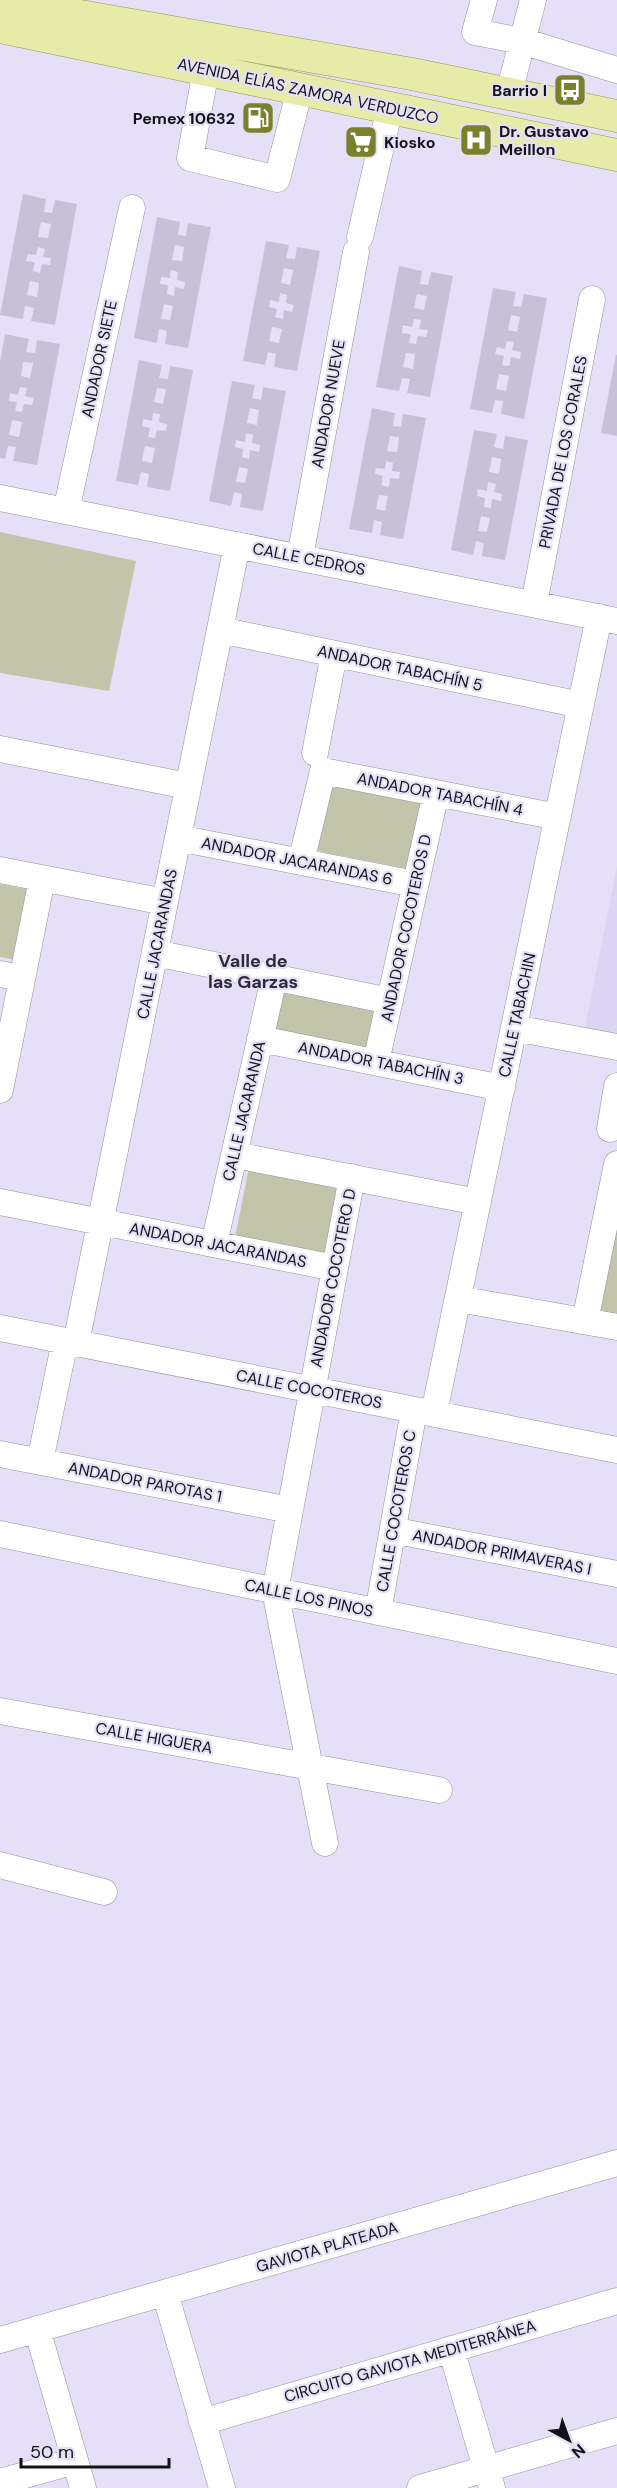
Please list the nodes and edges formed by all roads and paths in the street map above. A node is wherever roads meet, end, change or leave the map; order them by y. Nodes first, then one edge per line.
1 (484, 0) edge
2 (533, 0) edge
3 (0, 2) edge
4 (0, 27) edge
5 (522, 42) junction
6 (206, 70) junction
7 (617, 70) edge
8 (412, 74) junction
9 (261, 81) junction
10 (300, 89) junction
11 (509, 93) junction
12 (390, 108) junction
13 (616, 113) edge
14 (617, 154) edge
15 (132, 208) dead end
16 (592, 299) dead end
17 (0, 498) edge
18 (66, 511) junction
19 (237, 545) junction
20 (300, 557) junction
21 (534, 604) junction
22 (608, 619) edge
23 (220, 630) junction
24 (334, 654) junction
25 (581, 705) junction
26 (0, 749) edge
27 (319, 762) junction
28 (188, 786) junction
29 (436, 793) junction
30 (558, 817) junction
31 (178, 838) junction
32 (301, 862) junction
33 (0, 870) edge
34 (42, 879) junction
35 (415, 884) junction
36 (165, 902) junction
37 (155, 953) junction
38 (11, 976) edge
39 (274, 978) junction
40 (390, 1001) junction
41 (514, 1028) junction
42 (260, 1039) junction
43 (617, 1047) edge
44 (376, 1062) junction
45 (617, 1086) edge
46 (502, 1088) junction
47 (0, 1090) edge
48 (610, 1129) dead end
49 (235, 1155) junction
50 (617, 1164) edge
51 (352, 1177) junction
52 (0, 1202) edge
53 (478, 1202) junction
54 (101, 1221) junction
55 (214, 1244) junction
56 (335, 1268) junction
57 (458, 1299) junction
58 (585, 1321) junction
59 (617, 1327) edge
60 (0, 1328) edge
61 (71, 1342) junction
62 (312, 1390) junction
63 (424, 1412) junction
64 (617, 1450) edge
65 (0, 1454) edge
66 (40, 1461) junction
67 (290, 1510) junction
68 (0, 1534) edge
69 (391, 1540) junction
70 (617, 1574) edge
71 (275, 1591) junction
72 (378, 1612) junction
73 (617, 1661) edge
74 (0, 1711) edge
75 (309, 1766) junction
76 (439, 1790) dead end
77 (325, 1843) dead end
78 (0, 1865) edge
79 (104, 1892) dead end
80 (617, 2163) edge
81 (165, 2293) junction
82 (617, 2301) edge
83 (37, 2329) junction
84 (0, 2340) edge
85 (451, 2349) junction
86 (202, 2421) junction
87 (617, 2431) edge
88 (75, 2461) junction
89 (489, 2478) edge
90 (0, 2482) edge
91 (83, 2488) edge
92 (222, 2488) edge
93 (420, 2488) edge

1 - 5 street
2 - 5 street
3 - 8 main road, AVENIDA ELÍAS ZAMORA VERDUZCO
4 - 6 main road, AVENIDA ELÍAS ZAMORA VERDUZCO
5 - 7 street
5 - 11 street
6 - 9 main road, AVENIDA ELÍAS ZAMORA VERDUZCO
6 - 10 street
8 - 9 main road
8 - 11 main road, AVENIDA ELÍAS ZAMORA VERDUZCO
9 - 10 main road, AVENIDA ELÍAS ZAMORA VERDUZCO
10 - 12 main road, AVENIDA ELÍAS ZAMORA VERDUZCO
11 - 13 main road, AVENIDA ELÍAS ZAMORA VERDUZCO
12 - 14 main road, AVENIDA ELÍAS ZAMORA VERDUZCO
12 - 20 street, ANDADOR NUEVE
15 - 18 street, ANDADOR SIETE
16 - 21 street, PRIVADA DE LOS CORALES
17 - 18 street, CALLE CEDROS
18 - 19 street, CALLE CEDROS
19 - 20 street, CALLE CEDROS
19 - 23 street, CALLE JACARANDAS
20 - 21 street, CALLE CEDROS
21 - 22 street, CALLE CEDROS
22 - 25 street, CALLE TABACHIN
23 - 24 street, ANDADOR TABACHÍN 5
23 - 28 street, CALLE JACARANDAS
24 - 25 street, ANDADOR TABACHÍN 5
24 - 27 street
25 - 30 street, CALLE TABACHIN
26 - 28 street
27 - 29 street, ANDADOR TABACHÍN 4
27 - 32 street
28 - 31 street, CALLE JACARANDAS
29 - 30 street, ANDADOR TABACHÍN 4
29 - 35 street, ANDADOR COCOTEROS D
30 - 41 street, CALLE TABACHIN
31 - 32 street, ANDADOR JACARANDAS 6
31 - 36 street, CALLE JACARANDAS
32 - 35 street, ANDADOR JACARANDAS 6
33 - 34 street
34 - 36 street
34 - 38 street
35 - 40 street, ANDADOR COCOTEROS D
36 - 37 street, CALLE JACARANDAS
37 - 39 street
37 - 54 street, CALLE JACARANDAS
38 - 47 street
39 - 40 street
39 - 42 street, CALLE JACARANDA
40 - 44 street, ANDADOR COCOTEROS D
41 - 43 street
41 - 46 street, CALLE TABACHIN
42 - 44 street, ANDADOR TABACHÍN 3
42 - 49 street, CALLE JACARANDA
44 - 46 street, ANDADOR TABACHÍN 3
45 - 48 street
46 - 53 street, CALLE TABACHIN
49 - 51 street
49 - 55 street, CALLE JACARANDA
50 - 58 street
51 - 53 street
51 - 56 street, ANDADOR COCOTERO D
52 - 54 street, ANDADOR JACARANDAS
53 - 57 street, CALLE TABACHIN
54 - 55 street, ANDADOR JACARANDAS
54 - 61 street, CALLE JACARANDAS
55 - 56 street, ANDADOR JACARANDAS
56 - 62 street, ANDADOR COCOTERO D
57 - 58 street
57 - 63 street, CALLE TABACHIN
58 - 59 street
60 - 61 street, CALLE COCOTEROS
61 - 62 street, CALLE COCOTEROS
61 - 66 street, CALLE JACARANDAS
62 - 63 street, CALLE COCOTEROS
62 - 67 street, ANDADOR COCOTERO D
63 - 64 street, CALLE COCOTEROS
63 - 69 street, CALLE COCOTEROS C
65 - 66 street, ANDADOR PAROTAS 1
66 - 67 street, ANDADOR PAROTAS 1
67 - 71 street, ANDADOR COCOTERO D
68 - 71 street, CALLE LOS PINOS
69 - 70 street, ANDADOR PRIMAVERAS I
69 - 72 street, CALLE COCOTEROS C
71 - 72 street, CALLE LOS PINOS
71 - 75 street
72 - 73 street, CALLE LOS PINOS
74 - 75 street, CALLE HIGUERA
75 - 76 street, CALLE HIGUERA
75 - 77 street
78 - 79 street
80 - 81 street, GAVIOTA PLATEADA
81 - 83 street, GAVIOTA PLATEADA
81 - 86 street
82 - 85 street, CIRCUITO GAVIOTA MEDITERRÁNEA
83 - 84 street, GAVIOTA PLATEADA
83 - 88 street
85 - 86 street, CIRCUITO GAVIOTA MEDITERRÁNEA
85 - 89 street
86 - 92 street
87 - 89 street
88 - 90 street
88 - 91 street
89 - 93 street

